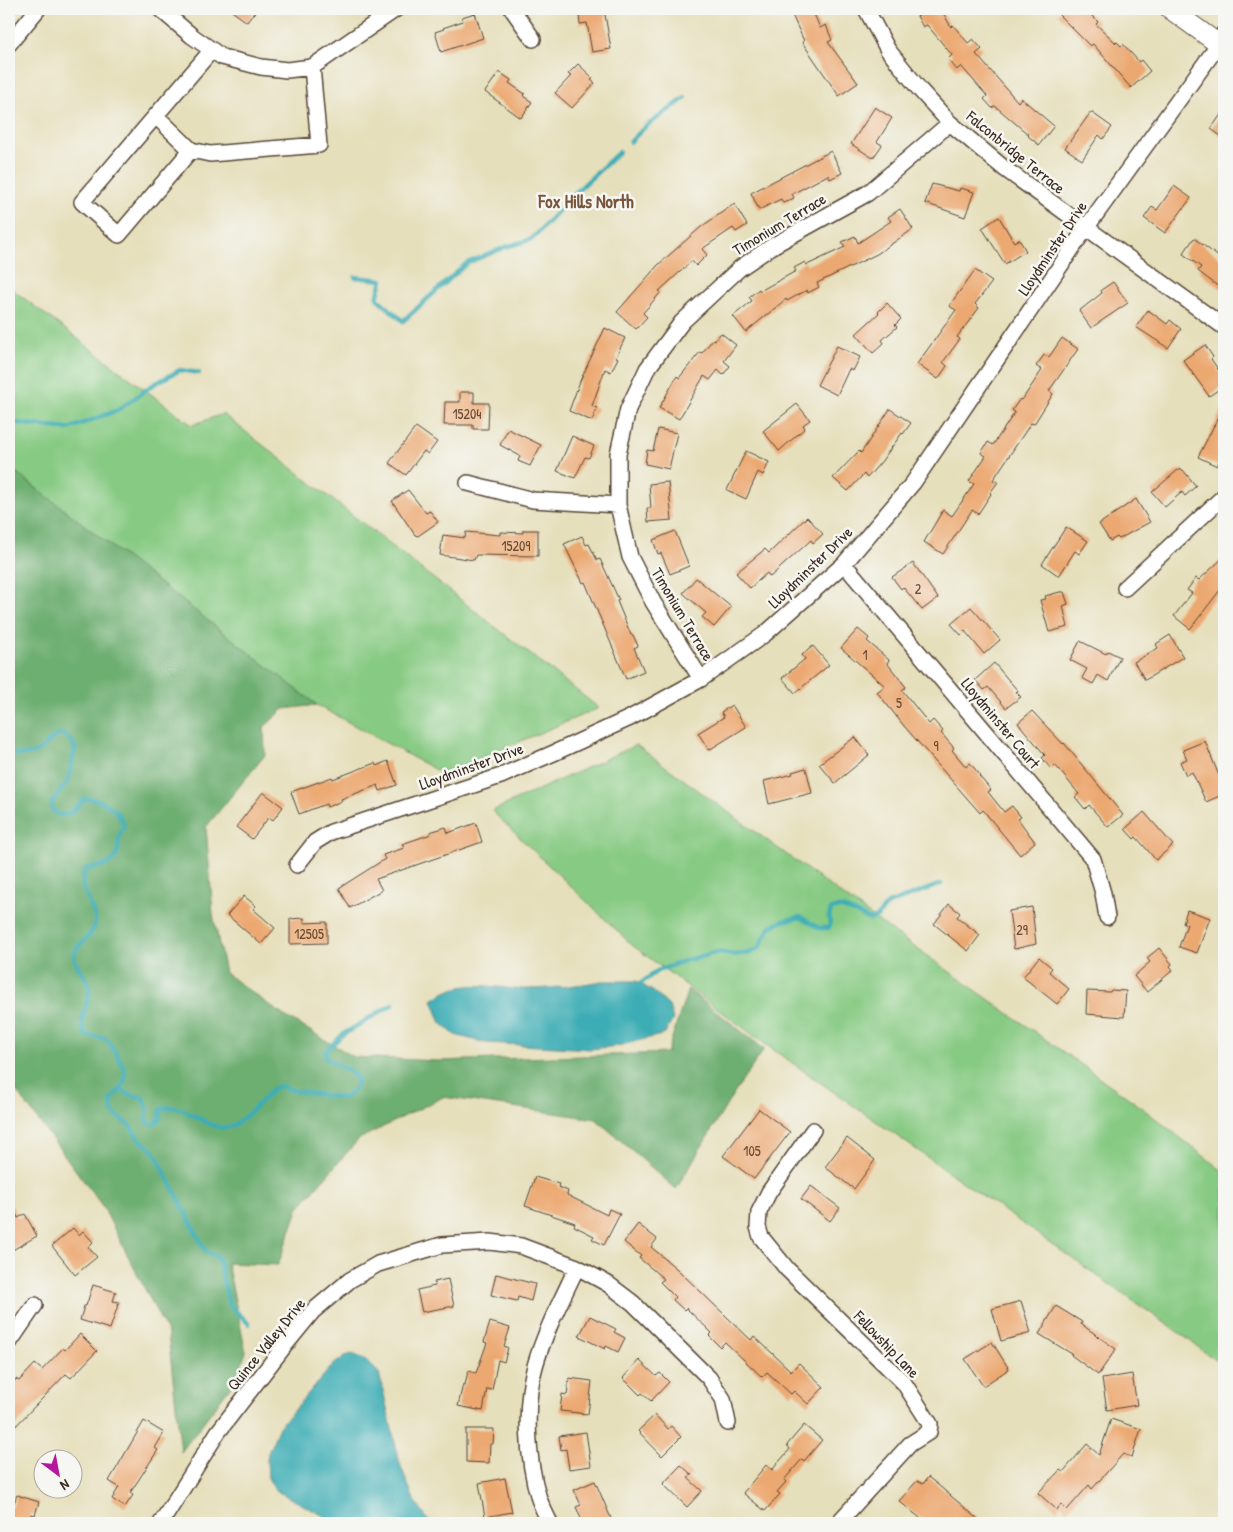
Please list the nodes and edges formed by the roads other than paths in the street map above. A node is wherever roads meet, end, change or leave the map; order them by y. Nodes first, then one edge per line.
1 (38, 9) edge
2 (160, 9) edge
3 (396, 9) edge
4 (512, 9) edge
5 (866, 9) edge
6 (1170, 9) edge
7 (533, 39) dead end
8 (1222, 42) edge
9 (9, 44) edge
10 (211, 50) junction
11 (312, 67) junction
12 (156, 116) junction
13 (950, 123) junction
14 (190, 150) junction
15 (1086, 228) junction
16 (1224, 327) edge
17 (468, 483) dead end
18 (1224, 496) edge
19 (618, 505) junction
20 (844, 564) junction
21 (1125, 588) dead end
22 (701, 679) junction
23 (297, 865) dead end
24 (1107, 917) dead end
25 (813, 1130) dead end
26 (577, 1267) junction
27 (34, 1305) dead end
28 (9, 1343) edge
29 (728, 1423) dead end
30 (161, 1523) edge
31 (550, 1523) edge
32 (838, 1523) edge

1 - 9 street
2 - 10 street
3 - 11 street
4 - 7 street
5 - 13 street, Falconbridge Terrace
6 - 8 street
8 - 15 street, Lloydminster Drive
10 - 11 street
10 - 12 street
11 - 14 street
12 - 14 street
12 - 14 street
13 - 15 street, Falconbridge Terrace
13 - 19 street, Timonium Terrace
15 - 16 street, Falconbridge Terrace
15 - 20 street, Lloydminster Drive
17 - 19 street
18 - 21 street
19 - 22 street, Timonium Terrace
20 - 22 street, Lloydminster Drive
20 - 24 street, Lloydminster Court
22 - 23 street, Lloydminster Drive
25 - 32 street, Fellowship Lane
26 - 29 street, Quince Valley Drive
26 - 30 street, Quince Valley Drive
26 - 31 street
27 - 28 street

